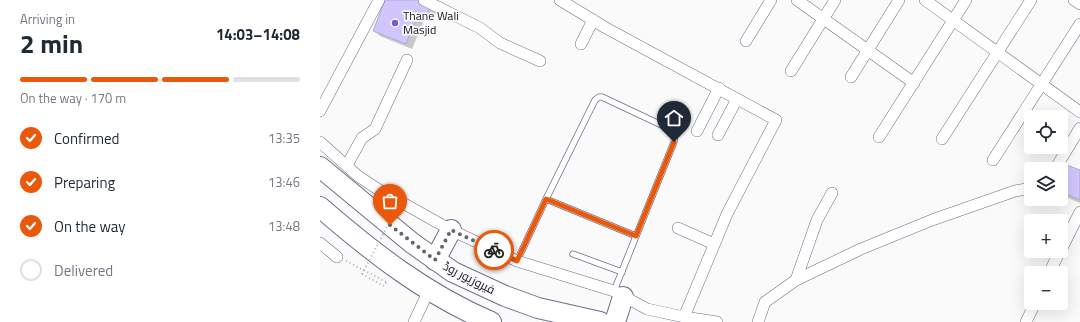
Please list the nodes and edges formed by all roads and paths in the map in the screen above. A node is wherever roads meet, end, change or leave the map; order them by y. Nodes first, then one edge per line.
1 (379, 0) edge
2 (424, 0) edge
3 (560, 0) edge
4 (771, 0) edge
5 (797, 0) edge
6 (835, 0) edge
7 (899, 0) edge
8 (925, 0) edge
9 (966, 0) edge
10 (1031, 0) edge
11 (1074, 0) edge
12 (1080, 4) edge
13 (823, 19) junction
14 (593, 20) junction
15 (952, 21) junction
16 (1080, 24) edge
17 (746, 41) dead end
18 (581, 44) dead end
19 (867, 50) junction
20 (997, 53) junction
21 (407, 60) dead end
22 (540, 61) dead end
23 (791, 71) dead end
24 (852, 77) dead end
25 (914, 83) junction
26 (1041, 84) junction
27 (719, 88) junction
28 (737, 98) junction
29 (320, 111) edge
30 (1080, 112) edge
31 (1080, 128) edge
32 (697, 131) dead end
33 (718, 135) dead end
34 (880, 137) dead end
35 (942, 139) dead end
36 (320, 142) edge
37 (993, 160) dead end
38 (1059, 162) edge
39 (347, 165) junction
40 (320, 167) edge
41 (1024, 189) edge
42 (832, 193) dead end
43 (403, 196) dead end
44 (546, 199) junction
45 (320, 207) edge
46 (1080, 212) edge
47 (678, 228) dead end
48 (451, 230) junction
49 (636, 236) junction
50 (1068, 236) edge
51 (320, 243) edge
52 (714, 244) junction
53 (573, 254) dead end
54 (337, 257) joint
55 (435, 260) junction
56 (517, 261) junction
57 (622, 272) junction
58 (796, 280) junction
59 (386, 282) dead end
60 (384, 286) dead end
61 (429, 290) junction
62 (618, 294) junction
63 (1031, 310) edge
64 (465, 317) edge
65 (684, 317) junction
66 (414, 322) edge
67 (491, 322) edge
68 (600, 322) edge
69 (615, 322) edge
70 (717, 322) edge
71 (758, 322) edge
72 (1026, 322) edge

1 - 29 street
2 - 22 street
3 - 14 street
4 - 17 street
5 - 13 street
6 - 13 street
7 - 19 street
8 - 15 street
9 - 15 street
10 - 20 street
11 - 12 street
13 - 19 street
13 - 23 street
14 - 18 street
14 - 27 street
15 - 20 street
15 - 25 street
16 - 26 street
19 - 24 street
19 - 25 street
20 - 26 street
20 - 35 street
21 - 39 street
25 - 34 street
26 - 30 street
26 - 37 street
27 - 28 street
27 - 32 street
28 - 33 street
28 - 52 street
31 - 38 street
36 - 39 street
39 - 48 street
40 - 55 highway, فیروزپور روڈ
41 - 58 street
42 - 58 street
43 - 60 path, bridge
44 - 49 lane
44 - 49 lane
44 - 56 lane
45 - 61 highway
46 - 50 street
47 - 52 street
48 - 55 highway
48 - 56 street
49 - 57 lane
51 - 54 street
52 - 65 street
53 - 57 lane
54 - 59 path
55 - 68 highway, فیروزپور روڈ
56 - 62 street
57 - 62 lane
58 - 71 street
61 - 64 highway
61 - 66 street
62 - 65 street
62 - 69 highway
63 - 72 street
64 - 67 highway
65 - 70 street

